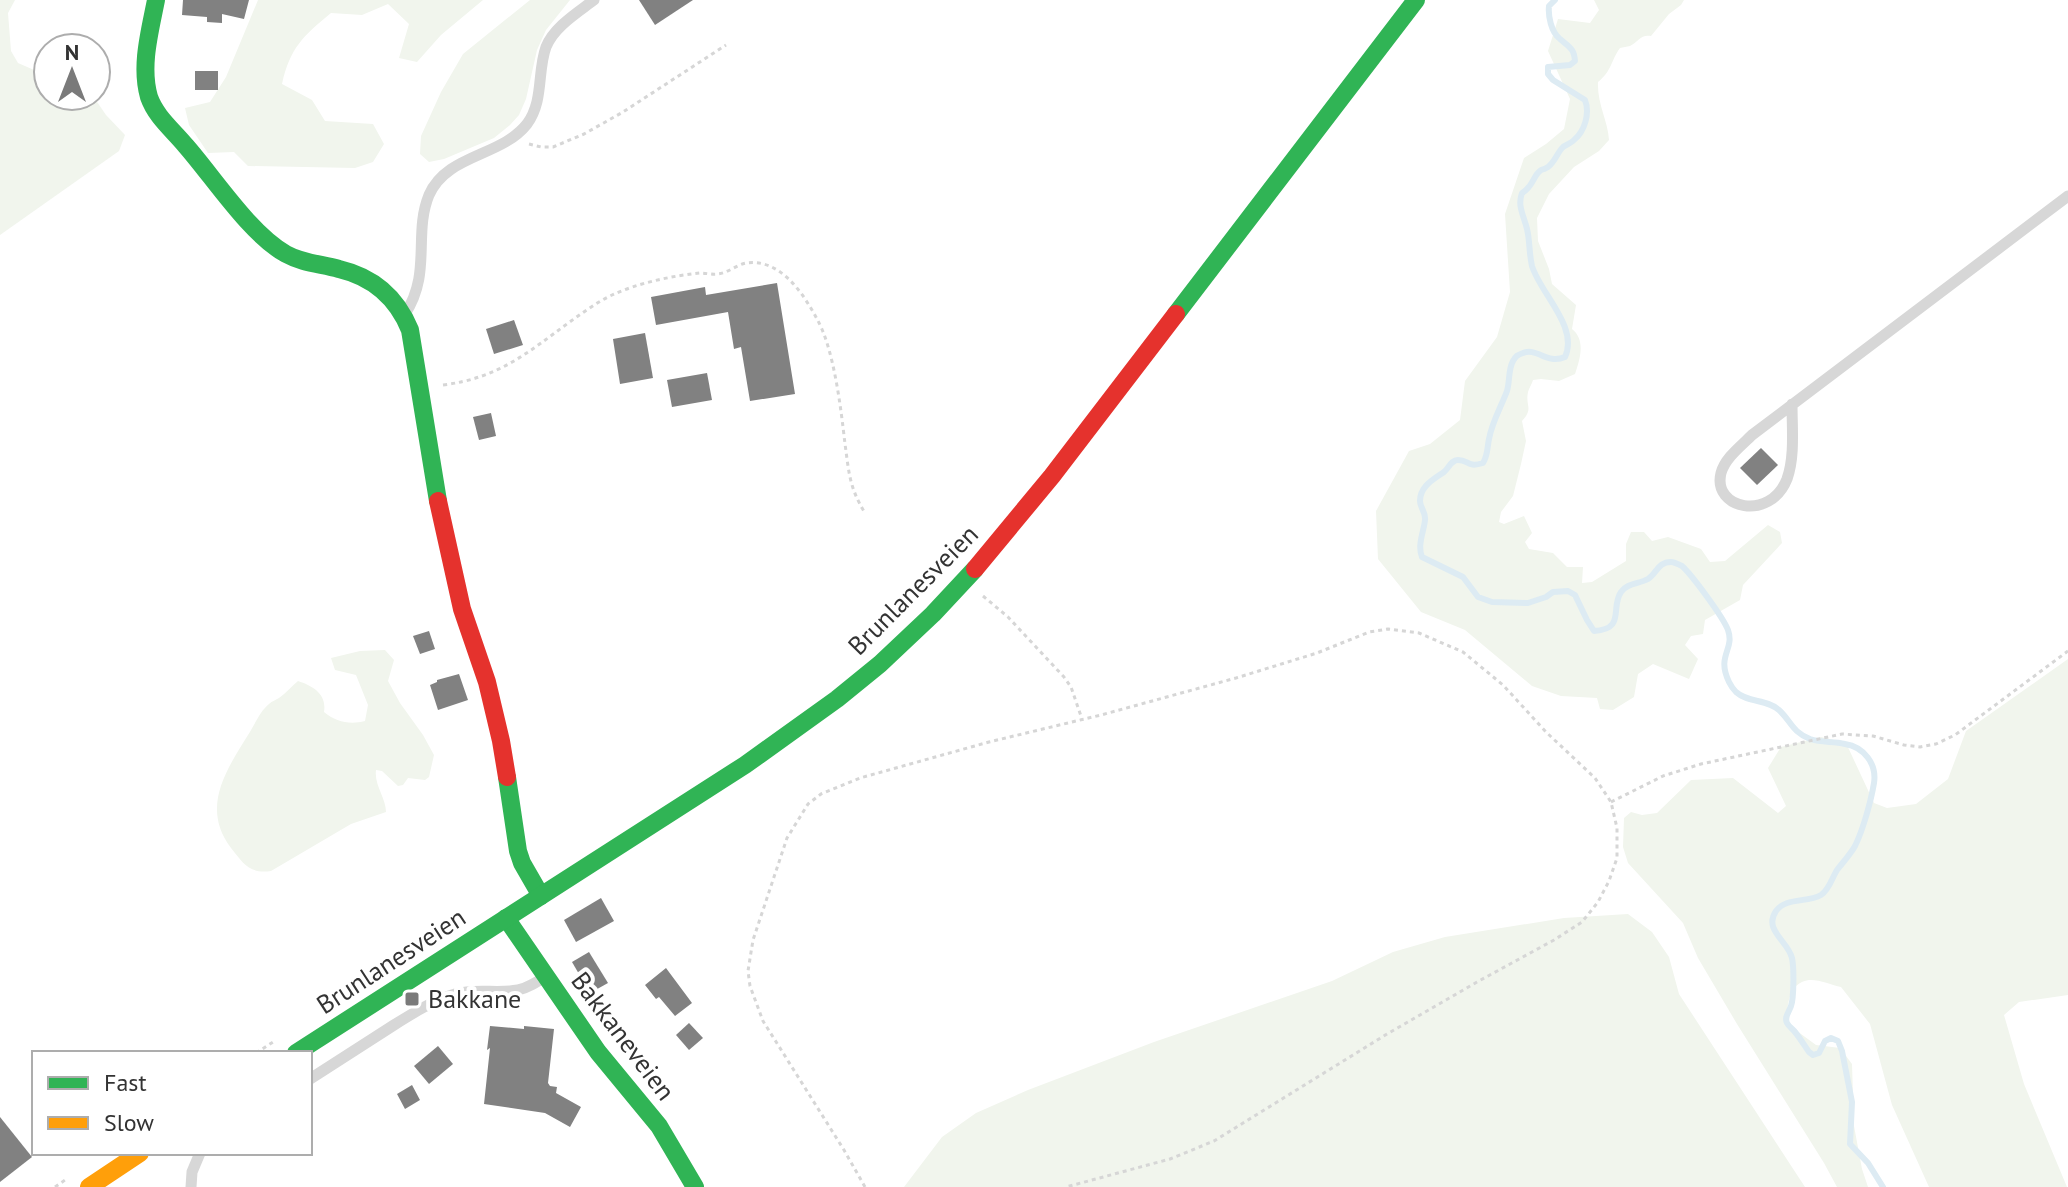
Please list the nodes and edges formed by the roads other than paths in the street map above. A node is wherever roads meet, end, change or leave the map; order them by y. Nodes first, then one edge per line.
1 (156, 0) edge
2 (594, 0) edge
3 (1416, 0) edge
4 (2068, 196) edge
5 (405, 314) junction
6 (1792, 404) junction
7 (541, 896) junction
8 (506, 918) junction
9 (546, 976) junction
10 (299, 1051) edge
11 (312, 1078) edge
12 (137, 1155) edge
13 (199, 1155) edge
14 (89, 1187) edge
15 (191, 1187) edge
16 (695, 1187) edge

1 - 5 main road
2 - 5 lane
3 - 7 main road, Brunlanesveien
4 - 6 lane
5 - 7 main road
6 - 6 lane
7 - 8 main road, Brunlanesveien
8 - 9 main road, Bakkaneveien
8 - 10 main road, Brunlanesveien
9 - 11 lane
9 - 16 main road, Bakkaneveien
12 - 14 main road
13 - 15 lane

